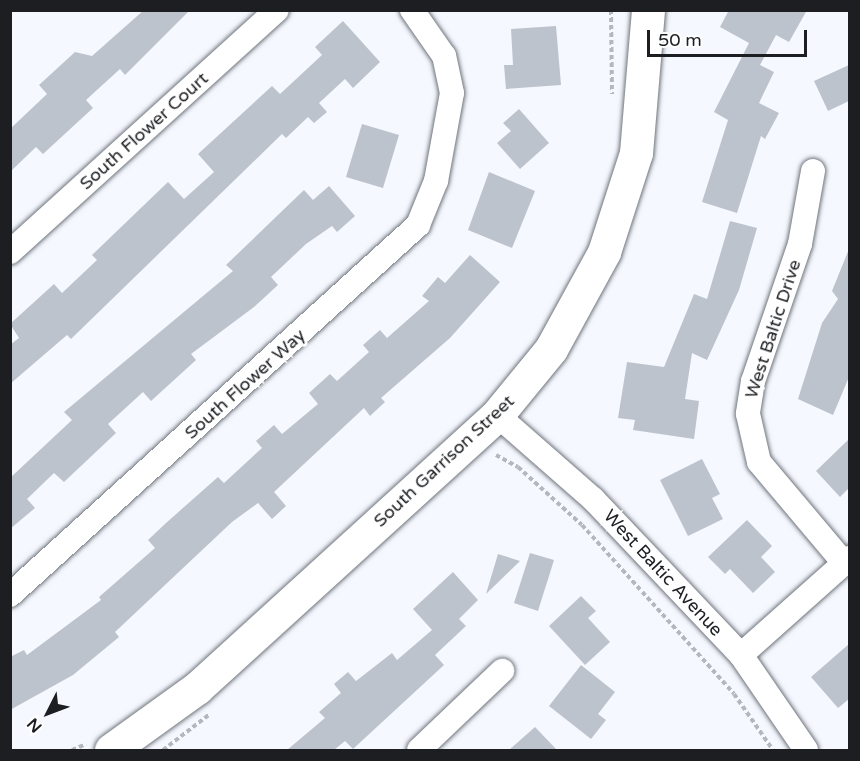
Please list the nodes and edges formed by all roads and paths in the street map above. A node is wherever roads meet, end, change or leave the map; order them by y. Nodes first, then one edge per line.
1 (277, 10) edge
2 (412, 10) edge
3 (611, 10) edge
4 (648, 10) edge
5 (612, 97) dead end
6 (813, 171) dead end
7 (10, 252) edge
8 (497, 415) junction
9 (496, 455) dead end
10 (847, 560) edge
11 (10, 595) edge
12 (741, 656) junction
13 (502, 671) dead end
14 (111, 750) edge
15 (419, 750) edge
16 (773, 750) edge
17 (806, 750) edge

1 - 7 street, South Flower Court
2 - 11 street, South Flower Way
3 - 5 path
4 - 8 street, South Garrison Street
6 - 10 street, West Baltic Drive
8 - 12 street, West Baltic Avenue
8 - 14 street, South Garrison Street
9 - 16 path
10 - 12 street
12 - 17 street, West Baltic Avenue
13 - 15 street

